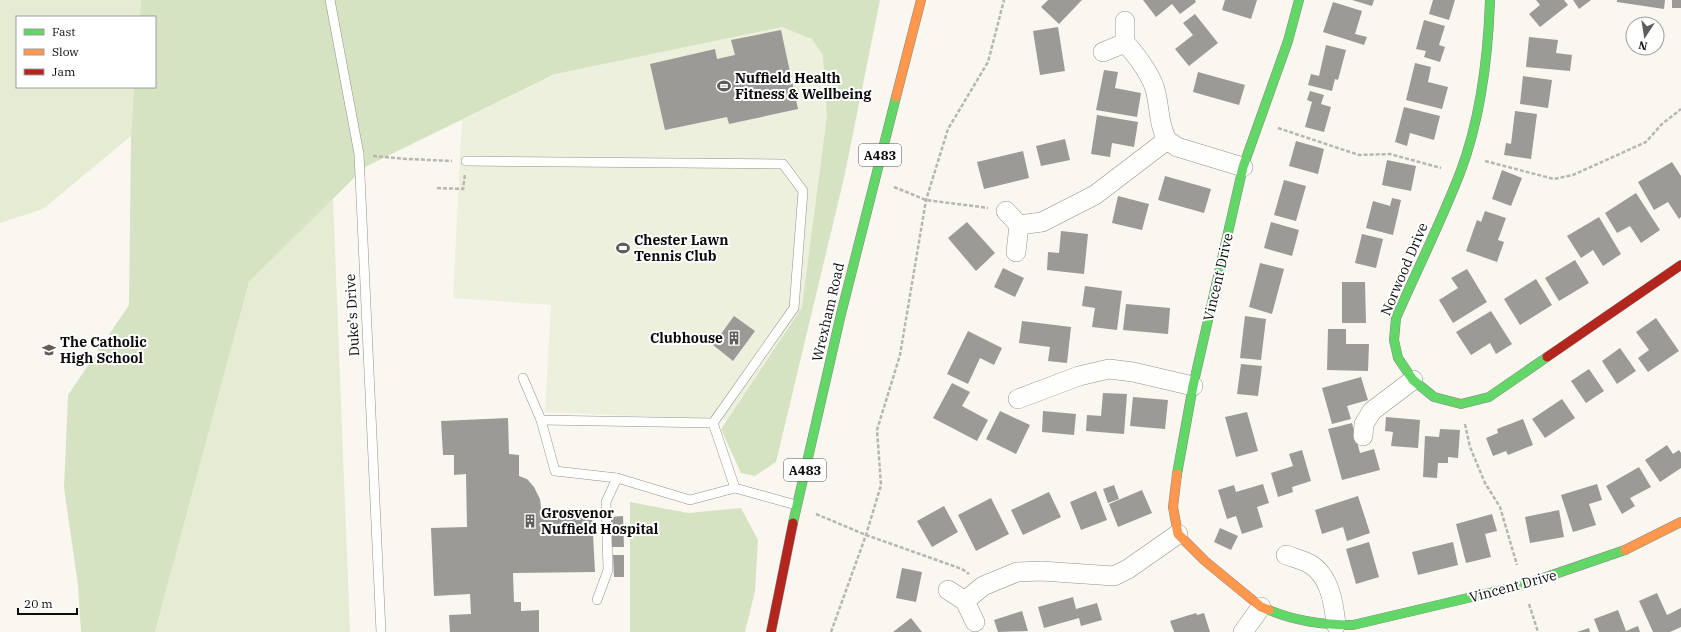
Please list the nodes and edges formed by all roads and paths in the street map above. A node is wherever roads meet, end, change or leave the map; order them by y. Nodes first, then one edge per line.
1 (330, 0) edge
2 (921, 0) edge
3 (1004, 0) edge
4 (1299, 0) edge
5 (1490, 0) edge
6 (1125, 21) dead end
7 (1124, 43) junction
8 (1103, 52) dead end
9 (1681, 109) edge
10 (1259, 121) junction
11 (1167, 140) junction
12 (359, 154) junction
13 (1466, 156) junction
14 (466, 161) junction
15 (1243, 167) junction
16 (1460, 173) junction
17 (874, 179) junction
18 (437, 188) dead end
19 (926, 200) junction
20 (1006, 211) joint
21 (1019, 225) junction
22 (1016, 252) dead end
23 (1681, 265) edge
24 (523, 378) dead end
25 (1413, 380) junction
26 (1193, 386) junction
27 (1018, 399) dead end
28 (1461, 404) junction
29 (541, 420) junction
30 (712, 423) junction
31 (1363, 436) dead end
32 (617, 478) junction
33 (735, 488) junction
34 (796, 505) junction
35 (1681, 522) edge
36 (1178, 534) junction
37 (866, 535) junction
38 (1286, 555) dead end
39 (1523, 585) junction
40 (983, 586) junction
41 (948, 590) dead end
42 (597, 600) dead end
43 (965, 601) junction
44 (1261, 607) junction
45 (975, 622) dead end
46 (1336, 625) junction
47 (381, 632) edge
48 (771, 632) edge
49 (831, 632) edge
50 (1243, 632) edge
51 (1538, 632) edge

1 - 12 lane, Duke's Drive
2 - 17 main road, Wrexham Road / A483
3 - 19 path
4 - 10 main road, Vincent Drive
5 - 13 main road, Norwood Drive
6 - 7 street
7 - 8 street
7 - 11 street
9 - 13 path
10 - 15 main road, Vincent Drive
10 - 16 path
11 - 15 street
11 - 21 street
12 - 14 path
12 - 47 lane, Duke's Drive
13 - 16 main road, Norwood Drive
14 - 18 path
14 - 30 lane
15 - 26 main road, Vincent Drive
16 - 25 main road, Norwood Drive
17 - 19 path
17 - 34 main road, Wrexham Road / A483
19 - 20 path
19 - 37 path
20 - 21 street
21 - 22 street
23 - 28 main road, Norwood Drive
24 - 29 lane
25 - 28 main road, Norwood Drive
25 - 31 street
26 - 27 street
26 - 36 main road, Vincent Drive
28 - 39 path
29 - 30 lane
29 - 32 lane
30 - 33 lane
32 - 33 lane
32 - 42 lane
33 - 34 lane
34 - 37 path
34 - 48 main road, Wrexham Road / A483
35 - 39 main road, Vincent Drive
36 - 40 street
36 - 44 main road, Vincent Drive
37 - 40 path
37 - 49 path
38 - 46 street
39 - 46 main road, Vincent Drive
39 - 51 path
40 - 43 street
41 - 43 street
43 - 45 street
44 - 46 main road, Vincent Drive
44 - 50 street

